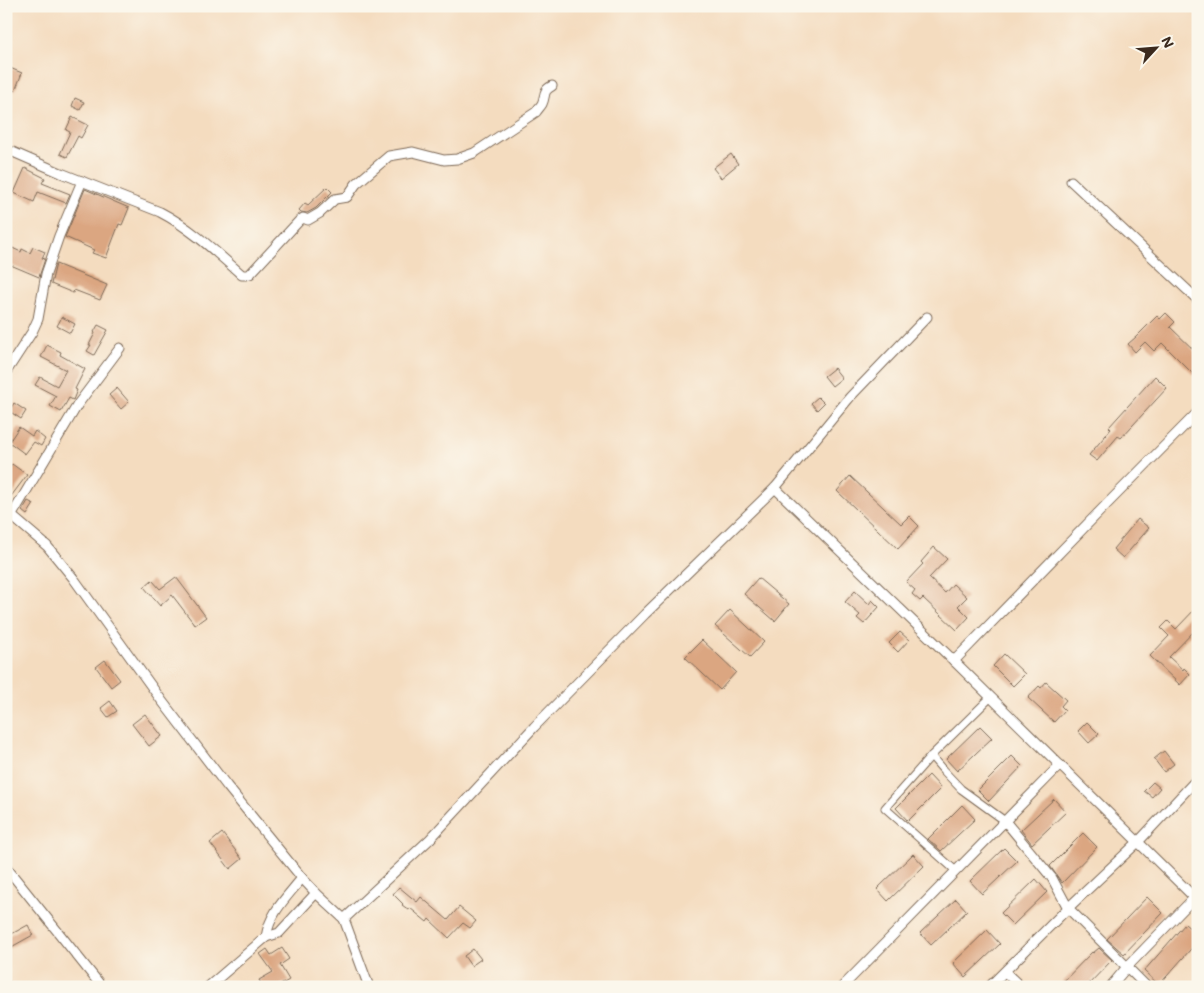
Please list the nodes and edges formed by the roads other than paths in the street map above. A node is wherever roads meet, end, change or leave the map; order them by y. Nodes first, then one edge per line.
1 (552, 86) dead end
2 (6, 149) edge
3 (82, 181) junction
4 (1071, 181) dead end
5 (1198, 300) edge
6 (927, 317) dead end
7 (120, 348) dead end
8 (6, 372) edge
9 (1198, 412) edge
10 (775, 488) junction
11 (8, 516) edge
12 (954, 662) junction
13 (990, 697) junction
14 (932, 756) junction
15 (1060, 765) junction
16 (1198, 778) edge
17 (1005, 821) junction
18 (1138, 842) junction
19 (6, 867) edge
20 (956, 871) junction
21 (302, 878) junction
22 (316, 893) junction
23 (1196, 899) edge
24 (1068, 908) junction
25 (344, 919) junction
26 (266, 937) junction
27 (1127, 968) junction
28 (1005, 972) junction
29 (102, 987) edge
30 (208, 987) edge
31 (369, 987) edge
32 (842, 987) edge
33 (989, 987) edge
34 (1021, 987) edge
35 (1110, 987) edge
36 (1147, 987) edge

1 - 3 street
2 - 3 street
3 - 8 street
4 - 5 street
6 - 10 street
7 - 11 street
9 - 12 street
10 - 12 street
10 - 25 street
11 - 21 street
12 - 13 street
13 - 14 street
13 - 15 street
14 - 17 street
14 - 20 street
15 - 17 street
15 - 18 street
16 - 18 street
17 - 20 street
17 - 24 street
18 - 23 street
18 - 24 street
19 - 29 street
20 - 32 street
21 - 22 street
21 - 26 street
22 - 25 street
22 - 26 street
23 - 27 street
24 - 27 street
24 - 28 street
25 - 31 street
26 - 30 street
27 - 35 street
27 - 36 street
28 - 33 street
28 - 34 street

